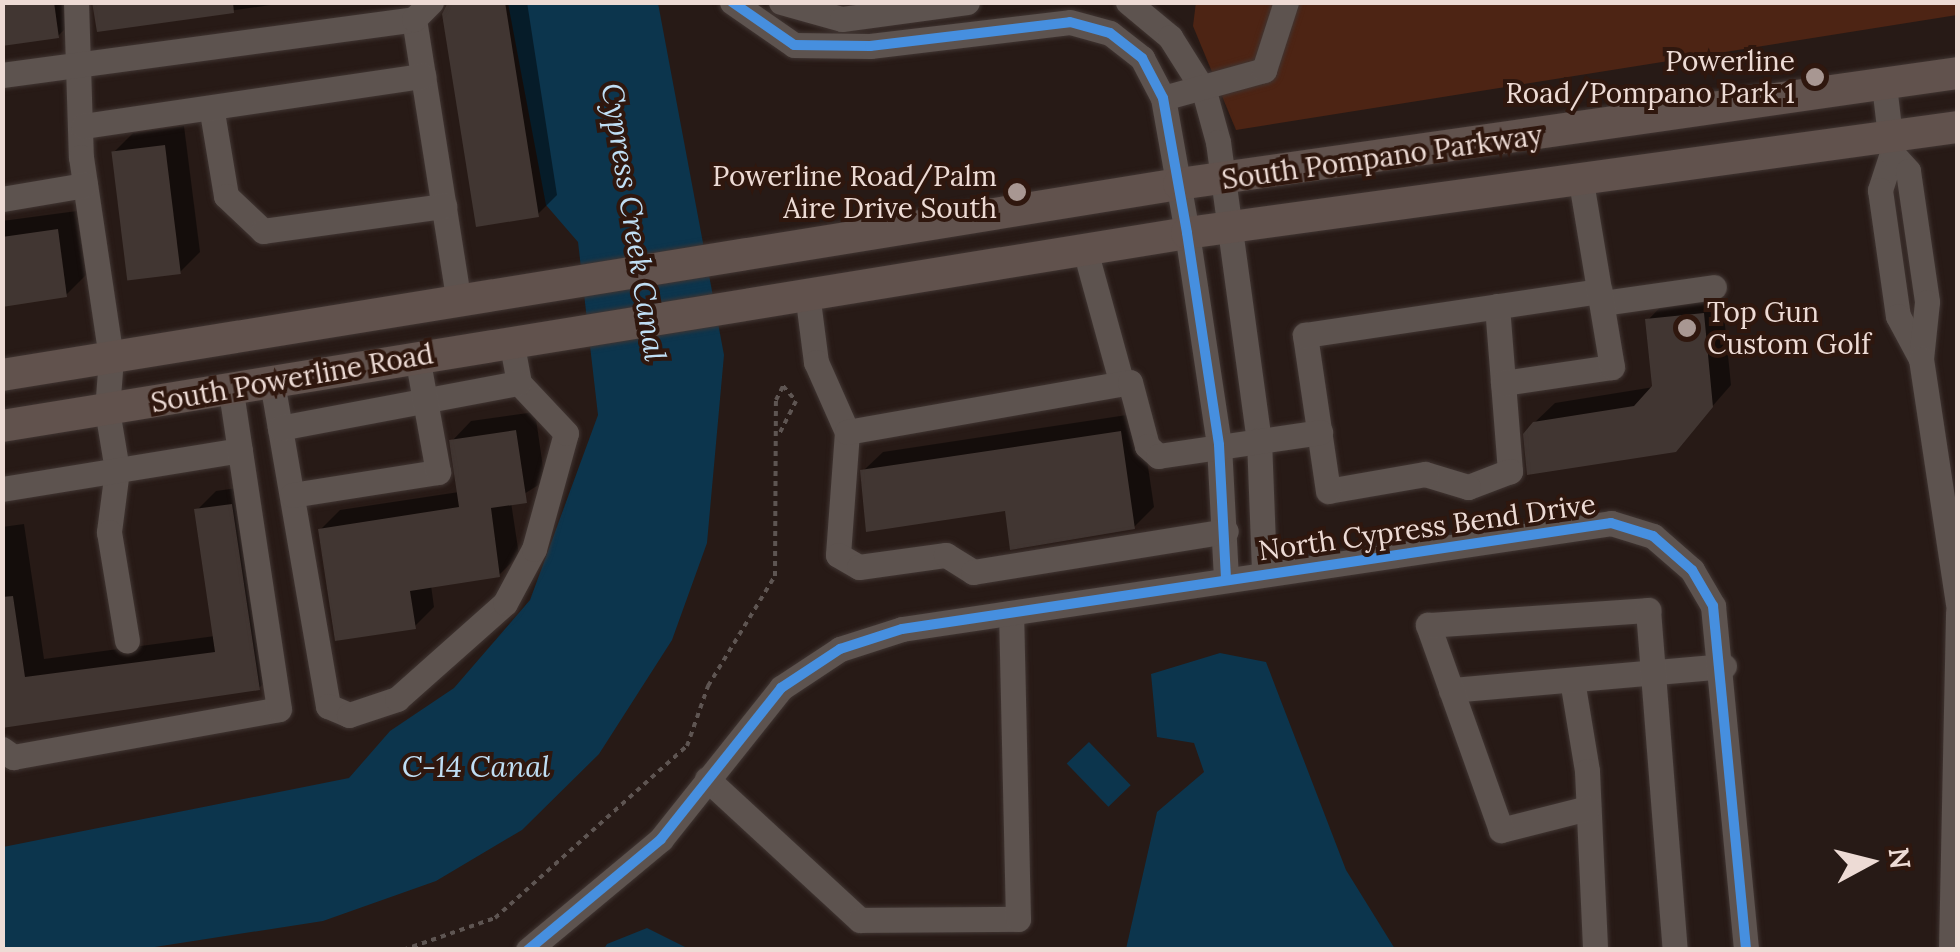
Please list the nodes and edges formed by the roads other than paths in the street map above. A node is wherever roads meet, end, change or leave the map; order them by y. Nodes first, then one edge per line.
1 (76, 2) edge
2 (732, 2) edge
3 (780, 2) edge
4 (967, 2) edge
5 (1128, 2) edge
6 (1286, 2) edge
7 (884, 8) edge
8 (422, 11) edge
9 (1040, 13) edge
10 (890, 43) junction
11 (83, 68) junction
12 (1958, 73) edge
13 (2, 75) edge
14 (423, 76) junction
15 (1884, 85) junction
16 (1204, 91) junction
17 (1164, 98) junction
18 (212, 112) junction
19 (83, 126) junction
20 (1958, 126) edge
21 (1891, 145) junction
22 (1223, 178) junction
23 (1581, 181) junction
24 (1179, 184) junction
25 (86, 185) junction
26 (2, 200) edge
27 (444, 206) junction
28 (1231, 227) junction
29 (1187, 233) junction
30 (1085, 250) junction
31 (575, 277) joint
32 (1714, 287) dead end
33 (807, 293) junction
34 (458, 296) junction
35 (1601, 297) junction
36 (1498, 306) junction
37 (581, 329) joint
38 (511, 340) junction
39 (417, 356) junction
40 (111, 358) junction
41 (2, 376) edge
42 (272, 382) junction
43 (520, 382) junction
44 (1503, 383) junction
45 (1122, 384) junction
46 (231, 390) junction
47 (426, 404) junction
48 (106, 410) junction
49 (2, 426) edge
50 (280, 428) junction
51 (847, 432) junction
52 (1320, 432) junction
53 (1259, 440) junction
54 (1219, 445) junction
55 (240, 450) junction
56 (117, 470) junction
57 (2, 489) edge
58 (292, 495) junction
59 (1226, 531) junction
60 (1264, 573) junction
61 (1226, 580) junction
62 (1958, 604) edge
63 (1011, 612) junction
64 (1958, 612) edge
65 (127, 641) dead end
66 (1724, 666) junction
67 (1653, 672) junction
68 (1572, 680) junction
69 (1451, 690) junction
70 (2, 750) edge
71 (708, 779) junction
72 (1588, 808) junction
73 (528, 950) edge
74 (1596, 950) edge
75 (1675, 950) edge
76 (1746, 950) edge
77 (1951, 950) edge

1 - 11 street
2 - 10 street
3 - 7 street
4 - 7 street
5 - 16 street
6 - 16 street
7 - 10 street
8 - 11 street
8 - 14 street
9 - 10 street
9 - 17 street
11 - 13 street
11 - 19 street
12 - 15 main road, South Pompano Parkway
14 - 18 street
14 - 27 street
15 - 21 street
15 - 22 main road, South Pompano Parkway
16 - 17 street
16 - 22 street, North Cypress Bend Drive
17 - 24 street, North Cypress Bend Drive
18 - 19 street
18 - 27 street
19 - 25 street
20 - 21 main road, South Pompano Parkway
21 - 23 main road, South Pompano Parkway
21 - 62 street
22 - 24 main road, South Pompano Parkway
22 - 28 street, North Cypress Bend Drive
23 - 28 main road, South Pompano Parkway
23 - 35 street
24 - 29 street, North Cypress Bend Drive
24 - 31 main road, South Pompano Parkway
25 - 26 street
25 - 40 street
27 - 34 street
28 - 29 main road, South Pompano Parkway
28 - 53 street, North Cypress Bend Drive
29 - 30 main road, South Pompano Parkway
29 - 54 street, North Cypress Bend Drive
30 - 33 main road, South Pompano Parkway
30 - 45 street
31 - 34 main road, South Powerline Road
32 - 35 street
33 - 37 main road, South Pompano Parkway
33 - 51 street
34 - 40 main road, South Powerline Road
35 - 36 street
35 - 44 street
36 - 44 street
36 - 52 street
37 - 38 main road, South Powerline Road
38 - 39 main road, South Powerline Road
38 - 43 street
39 - 42 main road, South Powerline Road
39 - 47 street
40 - 41 main road, South Powerline Road
40 - 48 street
42 - 46 main road, South Powerline Road
42 - 50 street
43 - 47 street
43 - 58 street
44 - 52 street
45 - 51 street
45 - 54 street
46 - 48 main road, South Powerline Road
46 - 55 street
47 - 50 street
47 - 58 street
48 - 49 main road, South Powerline Road
48 - 56 street
50 - 58 street
51 - 59 street
52 - 53 street
53 - 54 street
53 - 60 street, North Cypress Bend Drive
54 - 59 street, North Cypress Bend Drive
55 - 56 street
55 - 70 street
56 - 57 street
56 - 65 street
59 - 61 street, North Cypress Bend Drive
60 - 61 street, North Cypress Bend Drive
60 - 66 street, North Cypress Bend Drive
61 - 63 street
63 - 71 street
63 - 71 street
64 - 77 street
66 - 67 street
66 - 76 street, North Cypress Bend Drive
67 - 68 street
67 - 69 street
67 - 75 street
68 - 69 street
68 - 72 street
69 - 72 street
71 - 73 street
72 - 74 street

